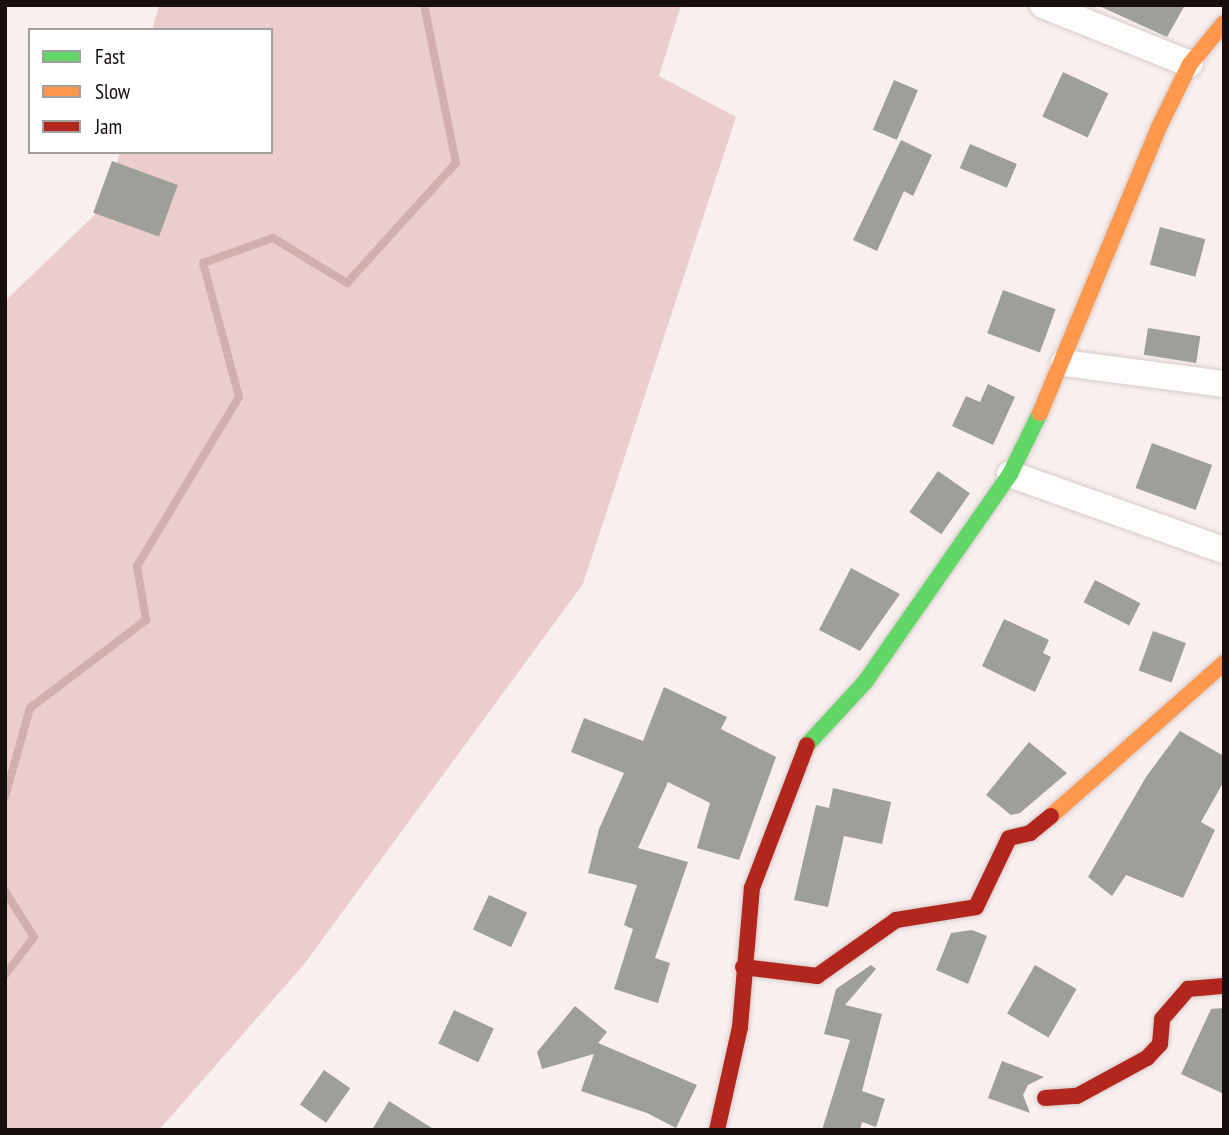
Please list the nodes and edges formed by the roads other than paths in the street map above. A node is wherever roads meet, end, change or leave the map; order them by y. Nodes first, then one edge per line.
1 (1043, 5) edge
2 (1224, 23) edge
3 (1190, 64) junction
4 (1064, 363) junction
5 (1224, 383) edge
6 (1010, 474) junction
7 (1224, 550) edge
8 (1224, 663) edge
9 (743, 967) junction
10 (1224, 986) edge
11 (1045, 1098) dead end
12 (717, 1130) edge

1 - 3 street
2 - 3 street
3 - 4 street
4 - 5 street
4 - 6 street
6 - 7 street
6 - 9 street
8 - 9 street
9 - 12 street
10 - 11 street

